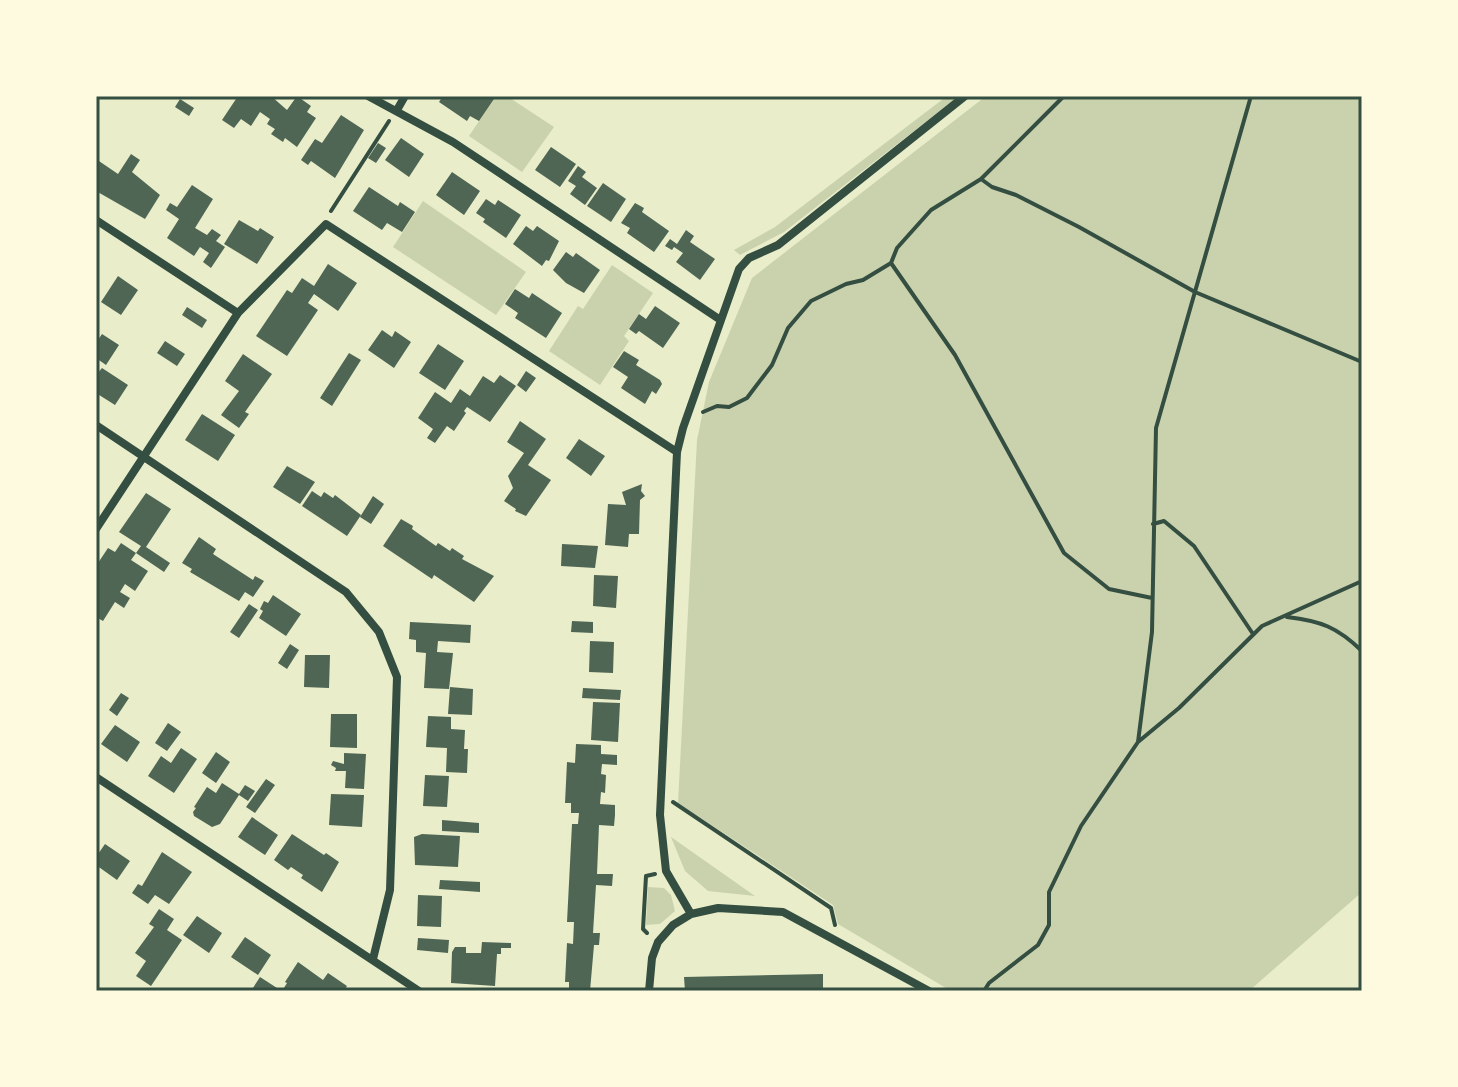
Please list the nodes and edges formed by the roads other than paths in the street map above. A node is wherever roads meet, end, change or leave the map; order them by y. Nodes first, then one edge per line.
1 (368, 96) edge
2 (405, 96) edge
3 (965, 96) edge
4 (397, 110) junction
5 (96, 220) edge
6 (238, 313) junction
7 (719, 319) junction
8 (96, 425) edge
9 (677, 452) junction
10 (144, 457) junction
11 (96, 529) edge
12 (96, 777) edge
13 (691, 914) junction
14 (373, 959) junction
15 (419, 991) edge
16 (649, 991) edge
17 (929, 991) edge

1 - 4 street
2 - 4 street
3 - 7 street
4 - 7 street
5 - 6 street
6 - 9 street
6 - 10 street
7 - 9 street
8 - 10 street
9 - 13 street
10 - 11 street
10 - 14 street
12 - 14 street
13 - 16 street
13 - 17 street
14 - 15 street

